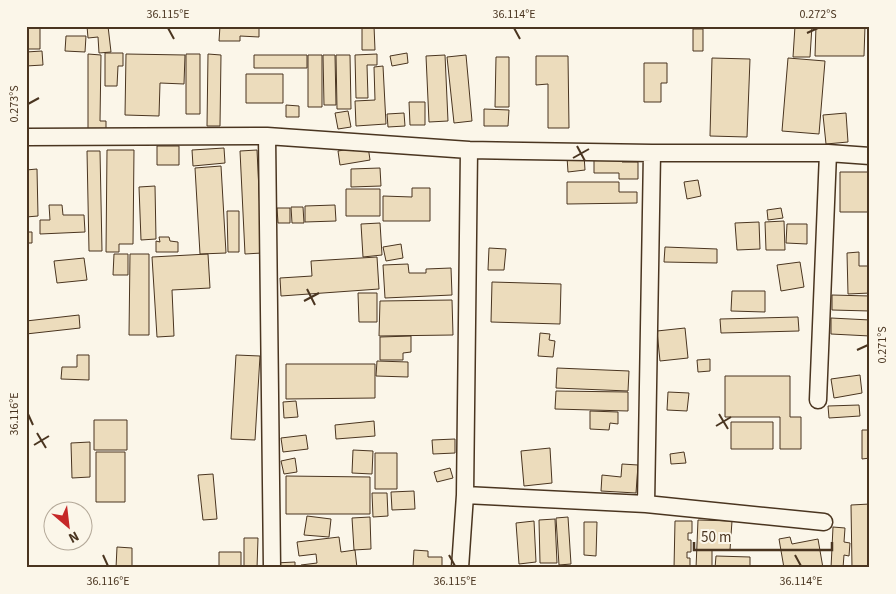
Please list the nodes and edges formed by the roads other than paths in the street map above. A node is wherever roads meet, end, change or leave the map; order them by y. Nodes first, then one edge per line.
1 (267, 136) junction
2 (26, 137) edge
3 (469, 150) junction
4 (652, 153) junction
5 (828, 153) junction
6 (870, 156) edge
7 (818, 400) dead end
8 (465, 495) junction
9 (646, 504) junction
10 (824, 522) dead end
11 (272, 568) edge
12 (460, 568) edge

1 - 2 street
1 - 3 street
1 - 11 street
3 - 4 street
3 - 8 street
4 - 5 street
4 - 9 street
5 - 6 street
5 - 7 street
8 - 9 street
8 - 12 street
9 - 10 street

